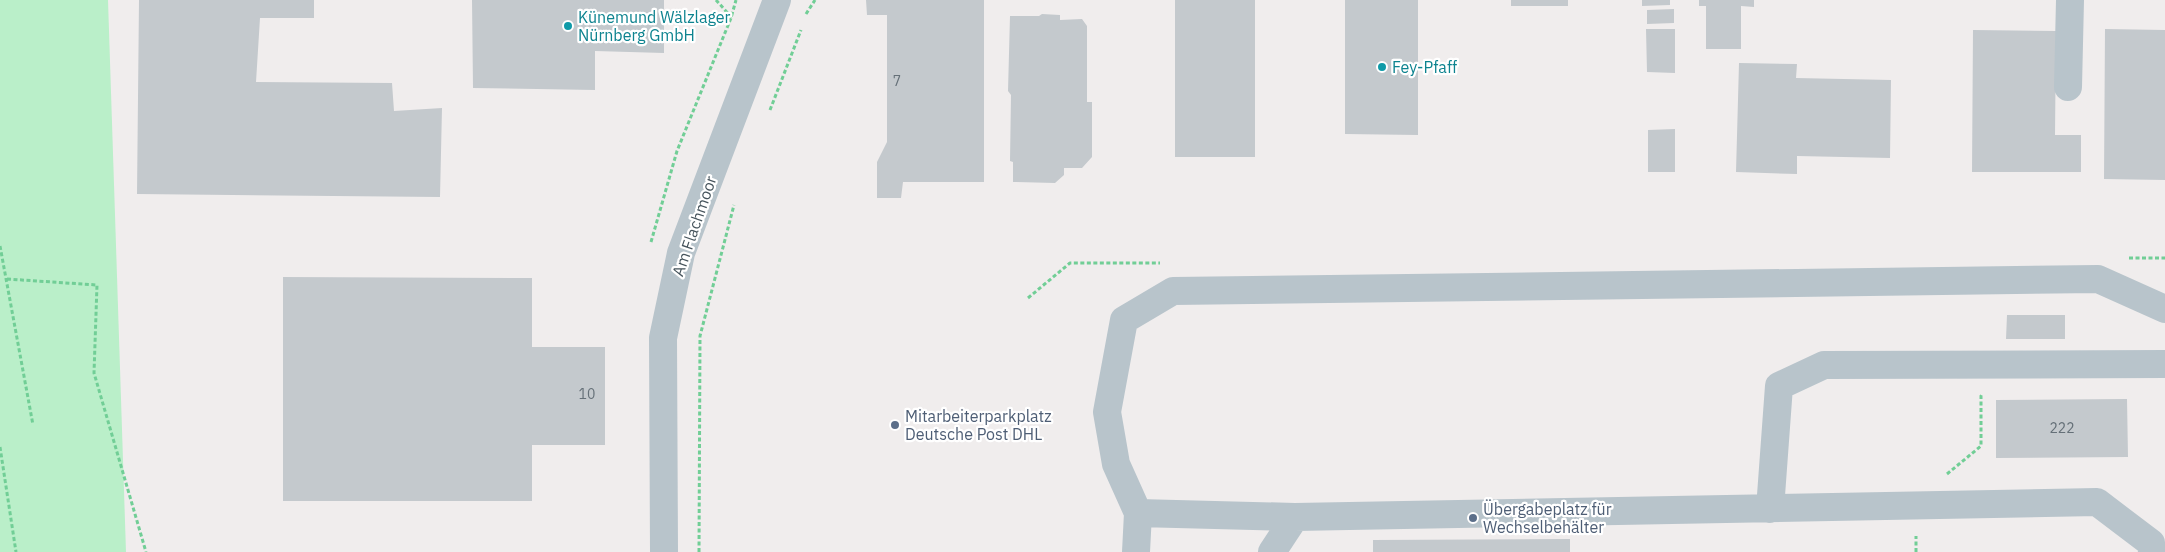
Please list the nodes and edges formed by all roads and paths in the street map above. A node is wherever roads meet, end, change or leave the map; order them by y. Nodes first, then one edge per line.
1 (716, 0) edge
2 (777, 0) edge
3 (815, 0) edge
4 (2070, 0) edge
5 (806, 17) dead end
6 (731, 18) dead end
7 (803, 23) dead end
8 (2068, 87) dead end
9 (769, 112) dead end
10 (735, 202) dead end
11 (0, 246) edge
12 (7, 279) junction
13 (2165, 309) edge
14 (2165, 364) edge
15 (1986, 391) dead end
16 (33, 425) dead end
17 (0, 447) edge
18 (1927, 506) junction
19 (1770, 508) junction
20 (1138, 513) junction
21 (1295, 517) junction
22 (16, 552) edge
23 (146, 552) edge
24 (664, 552) edge
25 (698, 552) edge
26 (1136, 552) edge
27 (1272, 552) edge
28 (1916, 552) edge
29 (2152, 552) edge

1 - 6 path
2 - 24 street, Am Flachmoor
3 - 5 path
4 - 8 street
7 - 9 path
10 - 25 path
11 - 12 path
12 - 16 path
12 - 23 path
13 - 20 street
14 - 19 street
15 - 18 path
17 - 22 path
18 - 19 street
18 - 28 path
18 - 29 street
19 - 21 street
20 - 21 street
20 - 26 street
21 - 27 street

